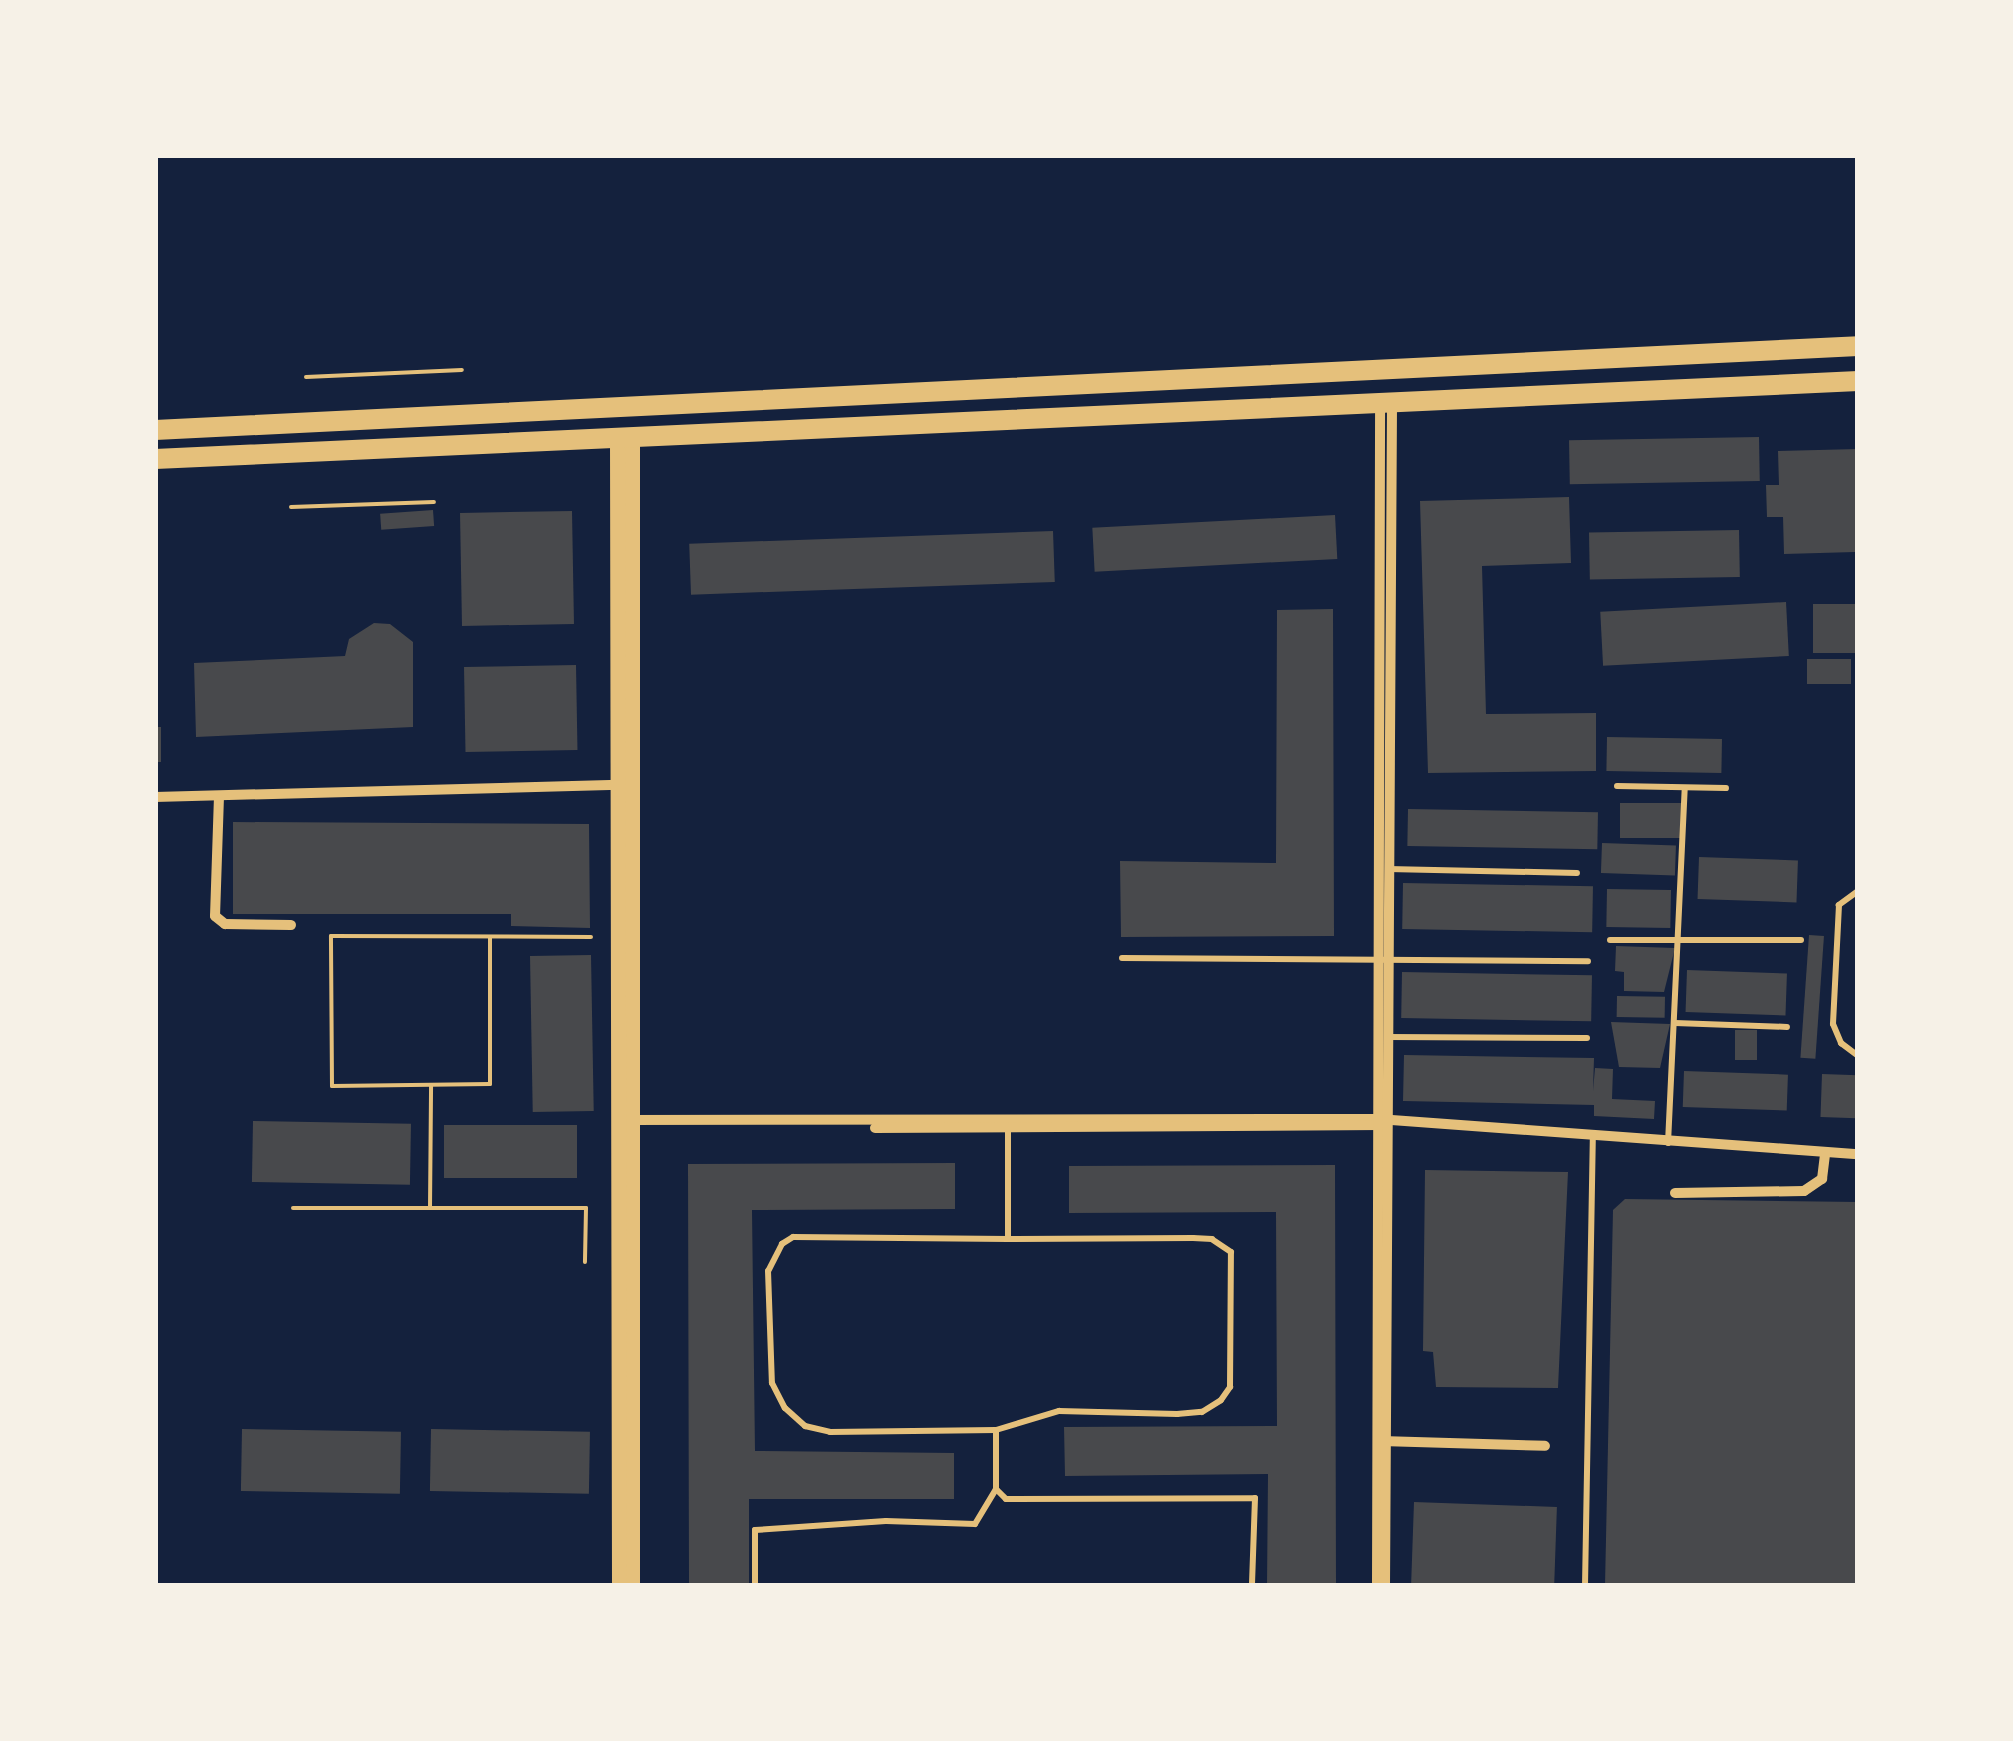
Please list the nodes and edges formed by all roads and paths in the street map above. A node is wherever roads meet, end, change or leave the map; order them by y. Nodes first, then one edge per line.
1 (1858, 346) edge
2 (462, 370) dead end
3 (306, 377) dead end
4 (1858, 381) edge
5 (1386, 403) junction
6 (155, 430) edge
7 (624, 438) junction
8 (155, 458) edge
9 (434, 502) dead end
10 (291, 506) dead end
11 (627, 786) junction
12 (1618, 786) dead end
13 (1685, 788) junction
14 (1726, 788) dead end
15 (218, 796) junction
16 (156, 798) edge
17 (1385, 869) junction
18 (1577, 872) dead end
19 (1858, 891) edge
20 (291, 925) dead end
21 (490, 936) junction
22 (591, 937) dead end
23 (1610, 940) dead end
24 (1679, 940) junction
25 (1801, 940) dead end
26 (1384, 956) junction
27 (1122, 958) dead end
28 (1588, 961) dead end
29 (1674, 1023) junction
30 (1788, 1027) dead end
31 (1384, 1037) junction
32 (1586, 1038) dead end
33 (1858, 1056) edge
34 (431, 1085) junction
35 (627, 1123) junction
36 (1382, 1123) junction
37 (1008, 1125) junction
38 (1593, 1139) junction
39 (1668, 1144) junction
40 (1826, 1153) junction
41 (1858, 1154) edge
42 (1674, 1193) dead end
43 (293, 1208) dead end
44 (430, 1208) junction
45 (1008, 1239) junction
46 (584, 1262) dead end
47 (996, 1430) junction
48 (1382, 1441) junction
49 (1545, 1446) dead end
50 (996, 1489) junction
51 (619, 1586) edge
52 (632, 1586) edge
53 (754, 1586) edge
54 (1252, 1586) edge
55 (1377, 1586) edge
56 (1386, 1586) edge
57 (1585, 1586) edge

1 - 6 main road
2 - 3 path
4 - 5 main road
5 - 7 main road
5 - 17 street
7 - 8 main road
7 - 11 street
9 - 10 path
11 - 15 street
11 - 35 street
12 - 13 lane
13 - 14 lane
13 - 24 lane
15 - 16 street
15 - 20 street
17 - 18 lane
17 - 26 street
19 - 33 lane
21 - 22 path
21 - 34 path
21 - 34 path
23 - 24 lane
24 - 25 lane
24 - 29 lane
26 - 27 lane
26 - 28 lane
26 - 31 street
29 - 30 lane
29 - 39 lane
31 - 32 lane
31 - 36 street
34 - 44 path
35 - 37 street
35 - 51 street
35 - 52 street
36 - 37 street
36 - 38 street
36 - 48 street
37 - 45 lane
38 - 39 street
38 - 57 lane
39 - 40 street
40 - 41 street
40 - 42 street
43 - 44 path
44 - 46 path
45 - 47 lane
45 - 47 lane
47 - 50 lane
48 - 49 street
48 - 55 street
48 - 56 street
50 - 53 lane
50 - 54 lane

